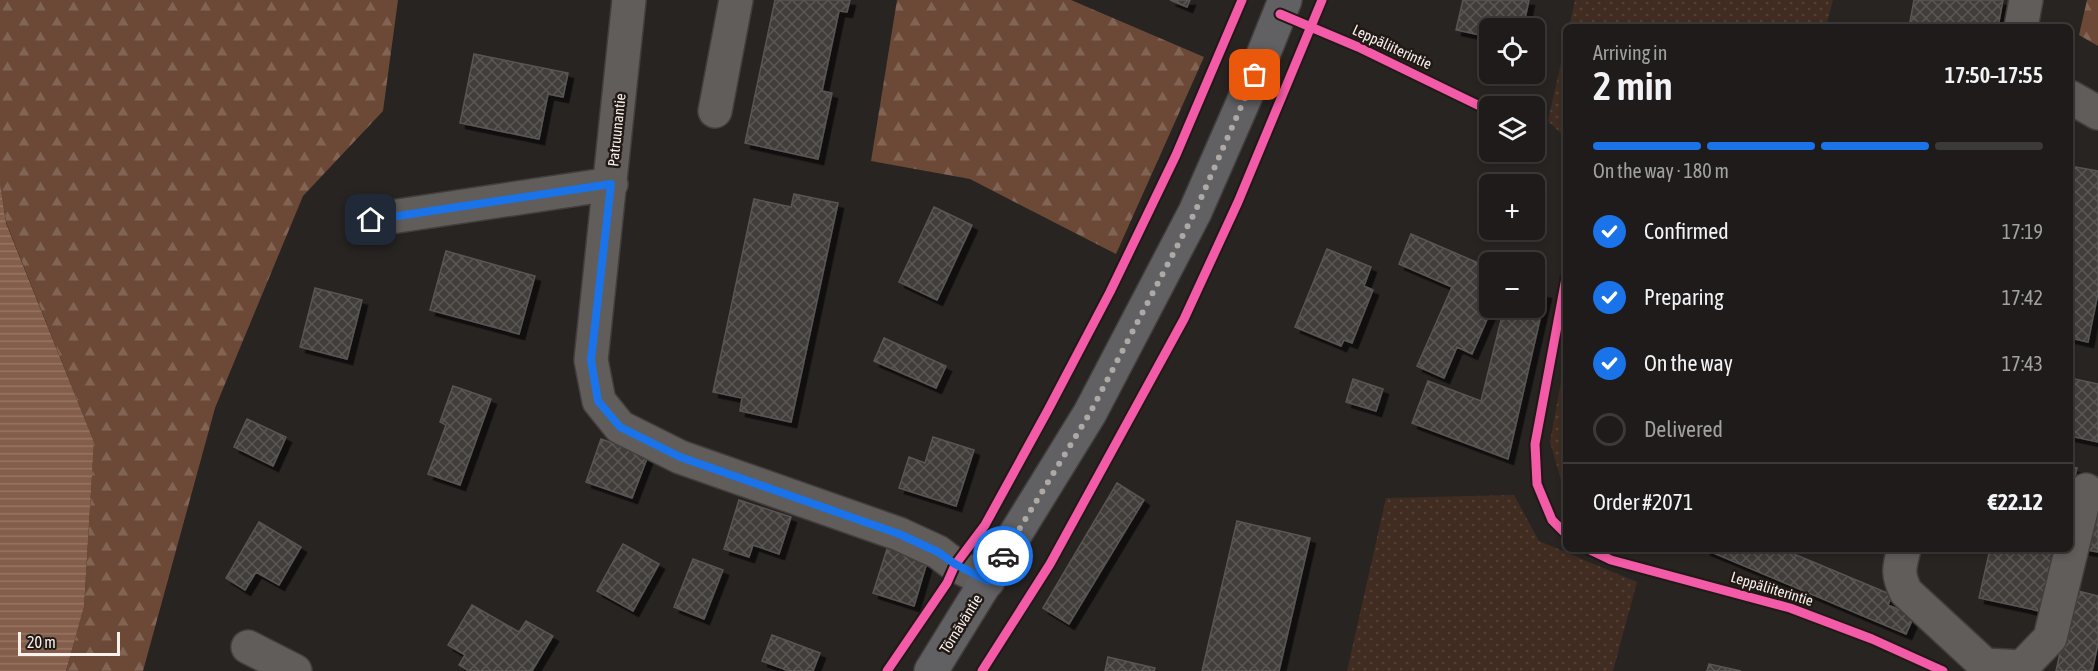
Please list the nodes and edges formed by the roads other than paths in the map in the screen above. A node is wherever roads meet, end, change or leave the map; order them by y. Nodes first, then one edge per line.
1 (629, 0) edge
2 (736, 0) edge
3 (1285, 0) edge
4 (2026, 0) edge
5 (2022, 24) edge
6 (2073, 99) edge
7 (716, 111) dead end
8 (2098, 112) edge
9 (611, 184) junction
10 (371, 220) dead end
11 (2086, 490) dead end
12 (2073, 543) edge
13 (1903, 552) edge
14 (2071, 552) edge
15 (988, 581) junction
16 (248, 647) dead end
17 (1983, 668) edge
18 (295, 671) edge
19 (931, 671) edge

1 - 9 street, Patruunantie
2 - 7 street
3 - 15 main road, Törnäväntie
4 - 5 street
6 - 8 street
9 - 10 street
9 - 15 street, Patruunantie
11 - 12 street
13 - 17 street
14 - 17 street
15 - 19 main road, Törnäväntie
16 - 18 street

